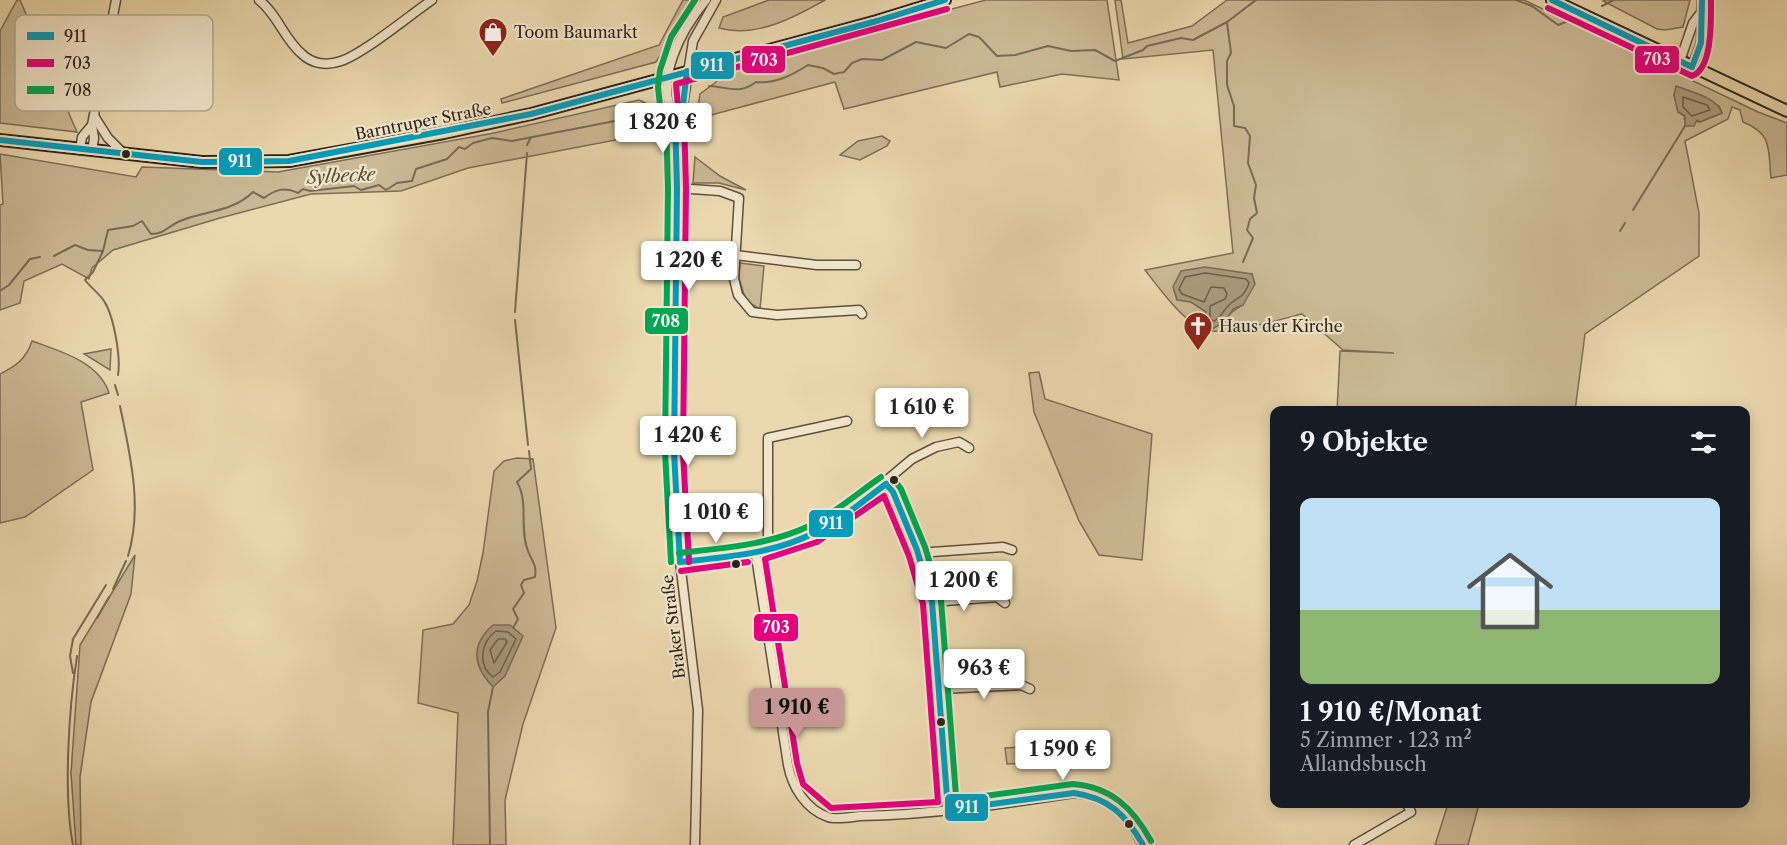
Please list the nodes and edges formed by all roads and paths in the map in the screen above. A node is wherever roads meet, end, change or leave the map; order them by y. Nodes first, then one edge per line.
1 (117, 0) edge
2 (260, 0) edge
3 (432, 0) edge
4 (705, 0) edge
5 (716, 0) edge
6 (945, 0) edge
7 (1552, 0) edge
8 (1702, 0) edge
9 (1700, 14) junction
10 (114, 15) edge
11 (1680, 61) junction
12 (1692, 67) junction
13 (687, 71) junction
14 (666, 77) junction
15 (95, 111) edge
16 (1787, 111) edge
17 (675, 118) junction
18 (93, 120) junction
19 (0, 140) edge
20 (80, 150) junction
21 (92, 151) junction
22 (125, 155) junction
23 (677, 188) junction
24 (735, 255) junction
25 (856, 265) dead end
26 (862, 314) dead end
27 (847, 421) dead end
28 (969, 448) dead end
29 (886, 484) junction
30 (768, 548) junction
31 (755, 550) junction
32 (1012, 550) dead end
33 (918, 553) junction
34 (681, 562) junction
35 (932, 602) junction
36 (1005, 603) dead end
37 (940, 689) junction
38 (1030, 689) dead end
39 (1409, 808) edge
40 (948, 810) junction
41 (695, 845) edge
42 (1143, 845) edge
43 (1354, 845) edge

1 - 10 street
2 - 3 street
4 - 14 street
5 - 13 street, Braker Straße
6 - 13 main road, Barntruper Straße
7 - 11 main road
8 - 9 street
9 - 11 street
9 - 12 street
11 - 12 main road
12 - 16 main road
13 - 14 main road, Barntruper Straße
13 - 17 street, Braker Straße
14 - 17 street, Braker Straße
14 - 22 main road, Barntruper Straße
15 - 18 street
17 - 23 street, Braker Straße
18 - 20 street
18 - 21 street
18 - 22 street
19 - 20 main road, Barntruper Straße
20 - 21 main road, Barntruper Straße
21 - 22 main road, Barntruper Straße
23 - 24 street
23 - 34 street, Braker Straße
24 - 25 street
24 - 26 street
27 - 30 street
28 - 29 street
29 - 30 street
29 - 33 street
30 - 31 street
31 - 34 street
31 - 40 street
32 - 33 street
33 - 35 street
34 - 41 street, Braker Straße
35 - 36 street
35 - 37 street
37 - 38 street
37 - 40 street
39 - 43 street
40 - 42 street

